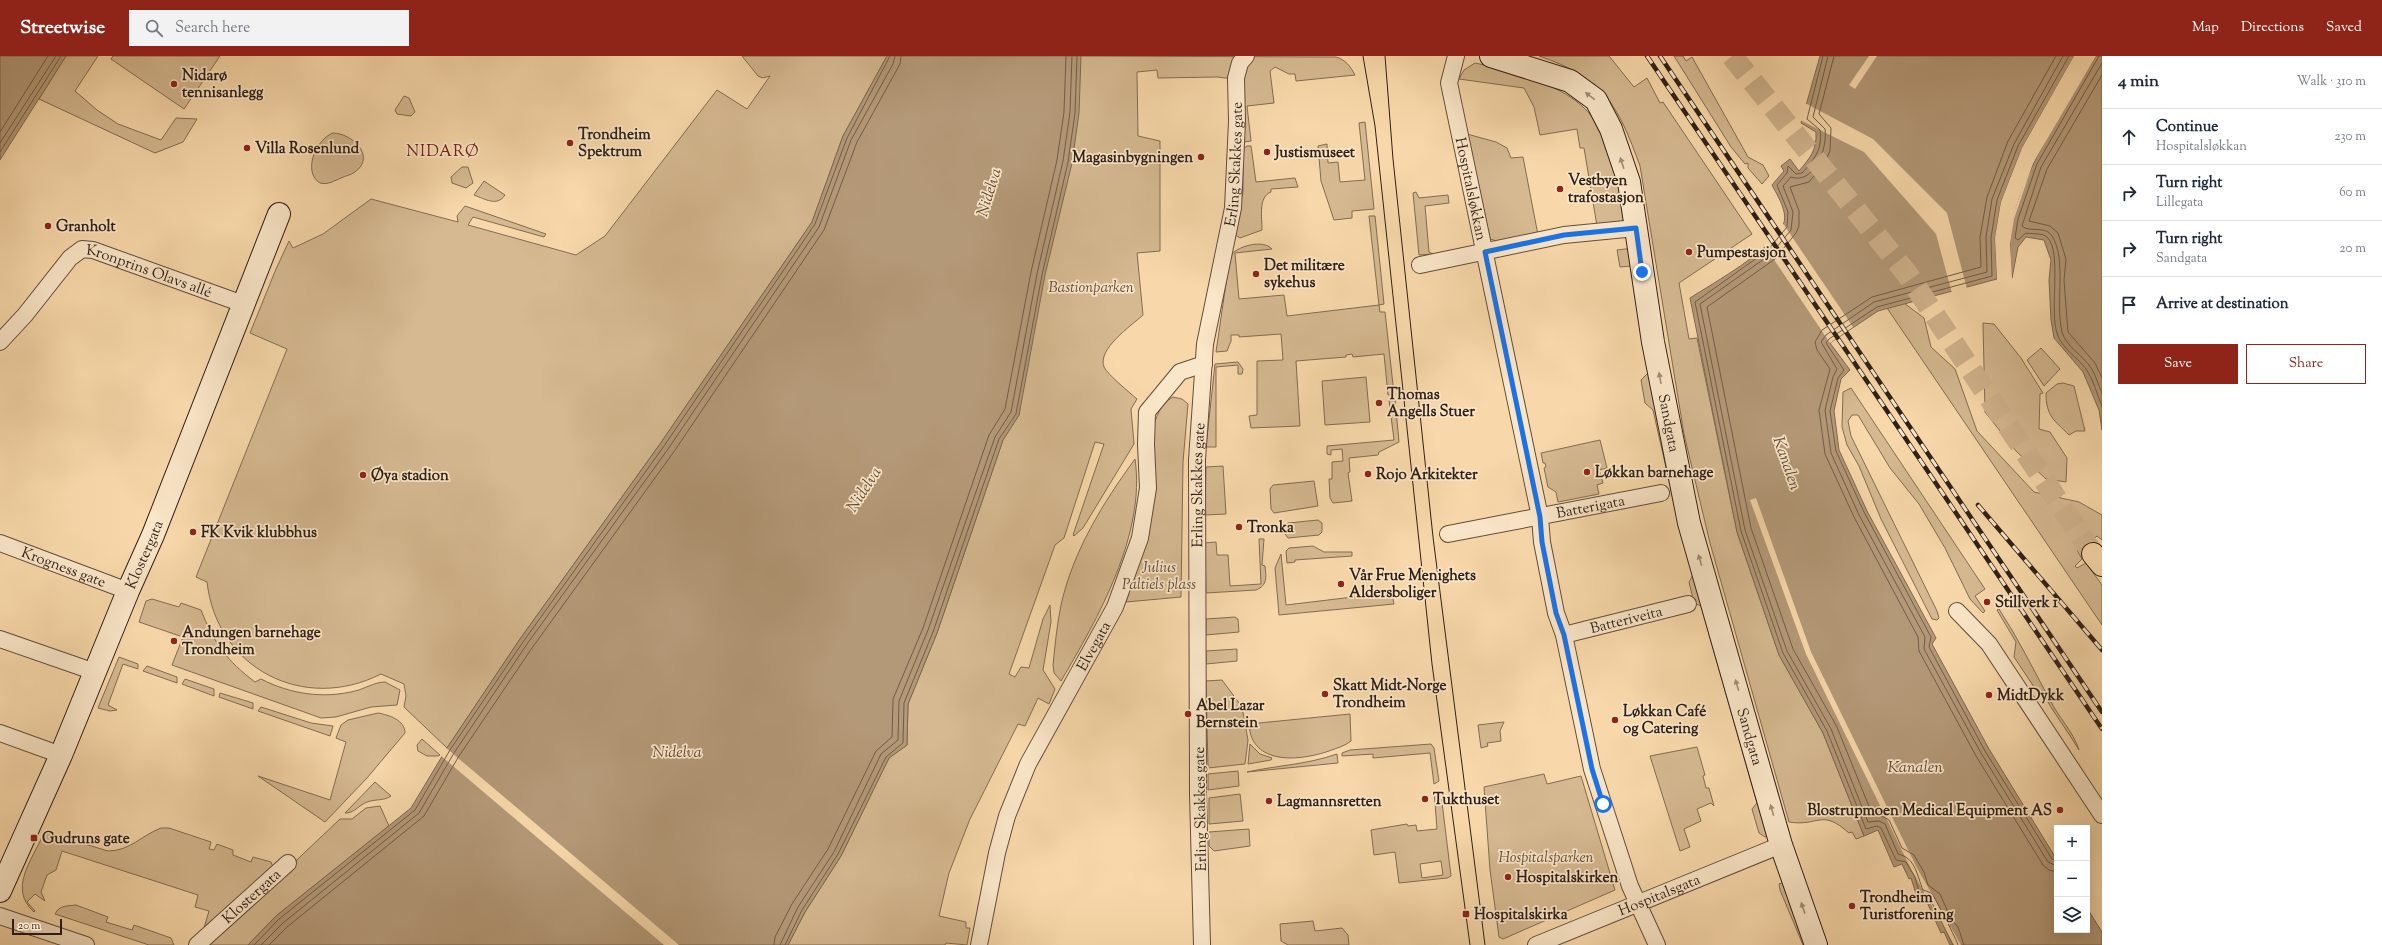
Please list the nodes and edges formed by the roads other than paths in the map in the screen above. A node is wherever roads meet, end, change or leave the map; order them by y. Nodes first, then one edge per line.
1 (1246, 56) edge
2 (1492, 56) edge
3 (1455, 60) edge
4 (279, 214) dead end
5 (1636, 228) junction
6 (1485, 252) junction
7 (1420, 265) dead end
8 (242, 304) junction
9 (0, 342) edge
10 (1204, 364) junction
11 (1661, 494) dead end
12 (1540, 517) junction
13 (1448, 534) dead end
14 (0, 543) edge
15 (128, 591) junction
16 (1688, 604) dead end
17 (1957, 611) dead end
18 (1564, 635) junction
19 (0, 639) edge
20 (95, 672) junction
21 (0, 733) edge
22 (61, 755) junction
23 (2102, 815) edge
24 (1781, 845) junction
25 (288, 863) dead end
26 (0, 891) edge
27 (1638, 903) junction
28 (0, 916) edge
29 (86, 945) edge
30 (197, 945) edge
31 (980, 945) edge
32 (1202, 945) edge
33 (1536, 945) edge
34 (1657, 945) edge
35 (1816, 945) edge

1 - 10 street, Erling Skakkes gate
5 -> 2 main road, Sandgata
3 - 6 street, Hospitalsløkkan
4 - 8 main road, Klostergata
5 - 6 street
24 -> 5 main road, Sandgata
6 - 7 street
6 - 12 street, Hospitalsløkkan
8 - 9 street, Kronprins Olavs allé
8 - 15 main road, Klostergata
10 - 31 street, Elvegata
10 - 32 street, Erling Skakkes gate
11 - 12 street, Batterigata
12 - 13 street, Batterigata
12 - 18 street, Hospitalsløkkan
14 - 15 street, Krogness gate
15 - 20 main road, Klostergata
16 - 18 street, Batteriveita
17 - 23 street
18 - 27 street, Hospitalsløkkan
19 - 20 street
20 - 22 main road, Klostergata
21 - 22 street
22 - 26 main road, Klostergata
24 - 27 street, Hospitalsgata
35 -> 24 main road, Sandgata
25 - 30 street, Klostergata
27 - 33 street, Hospitalsgata
27 - 34 street, Hospitalsløkkan
28 - 29 street

